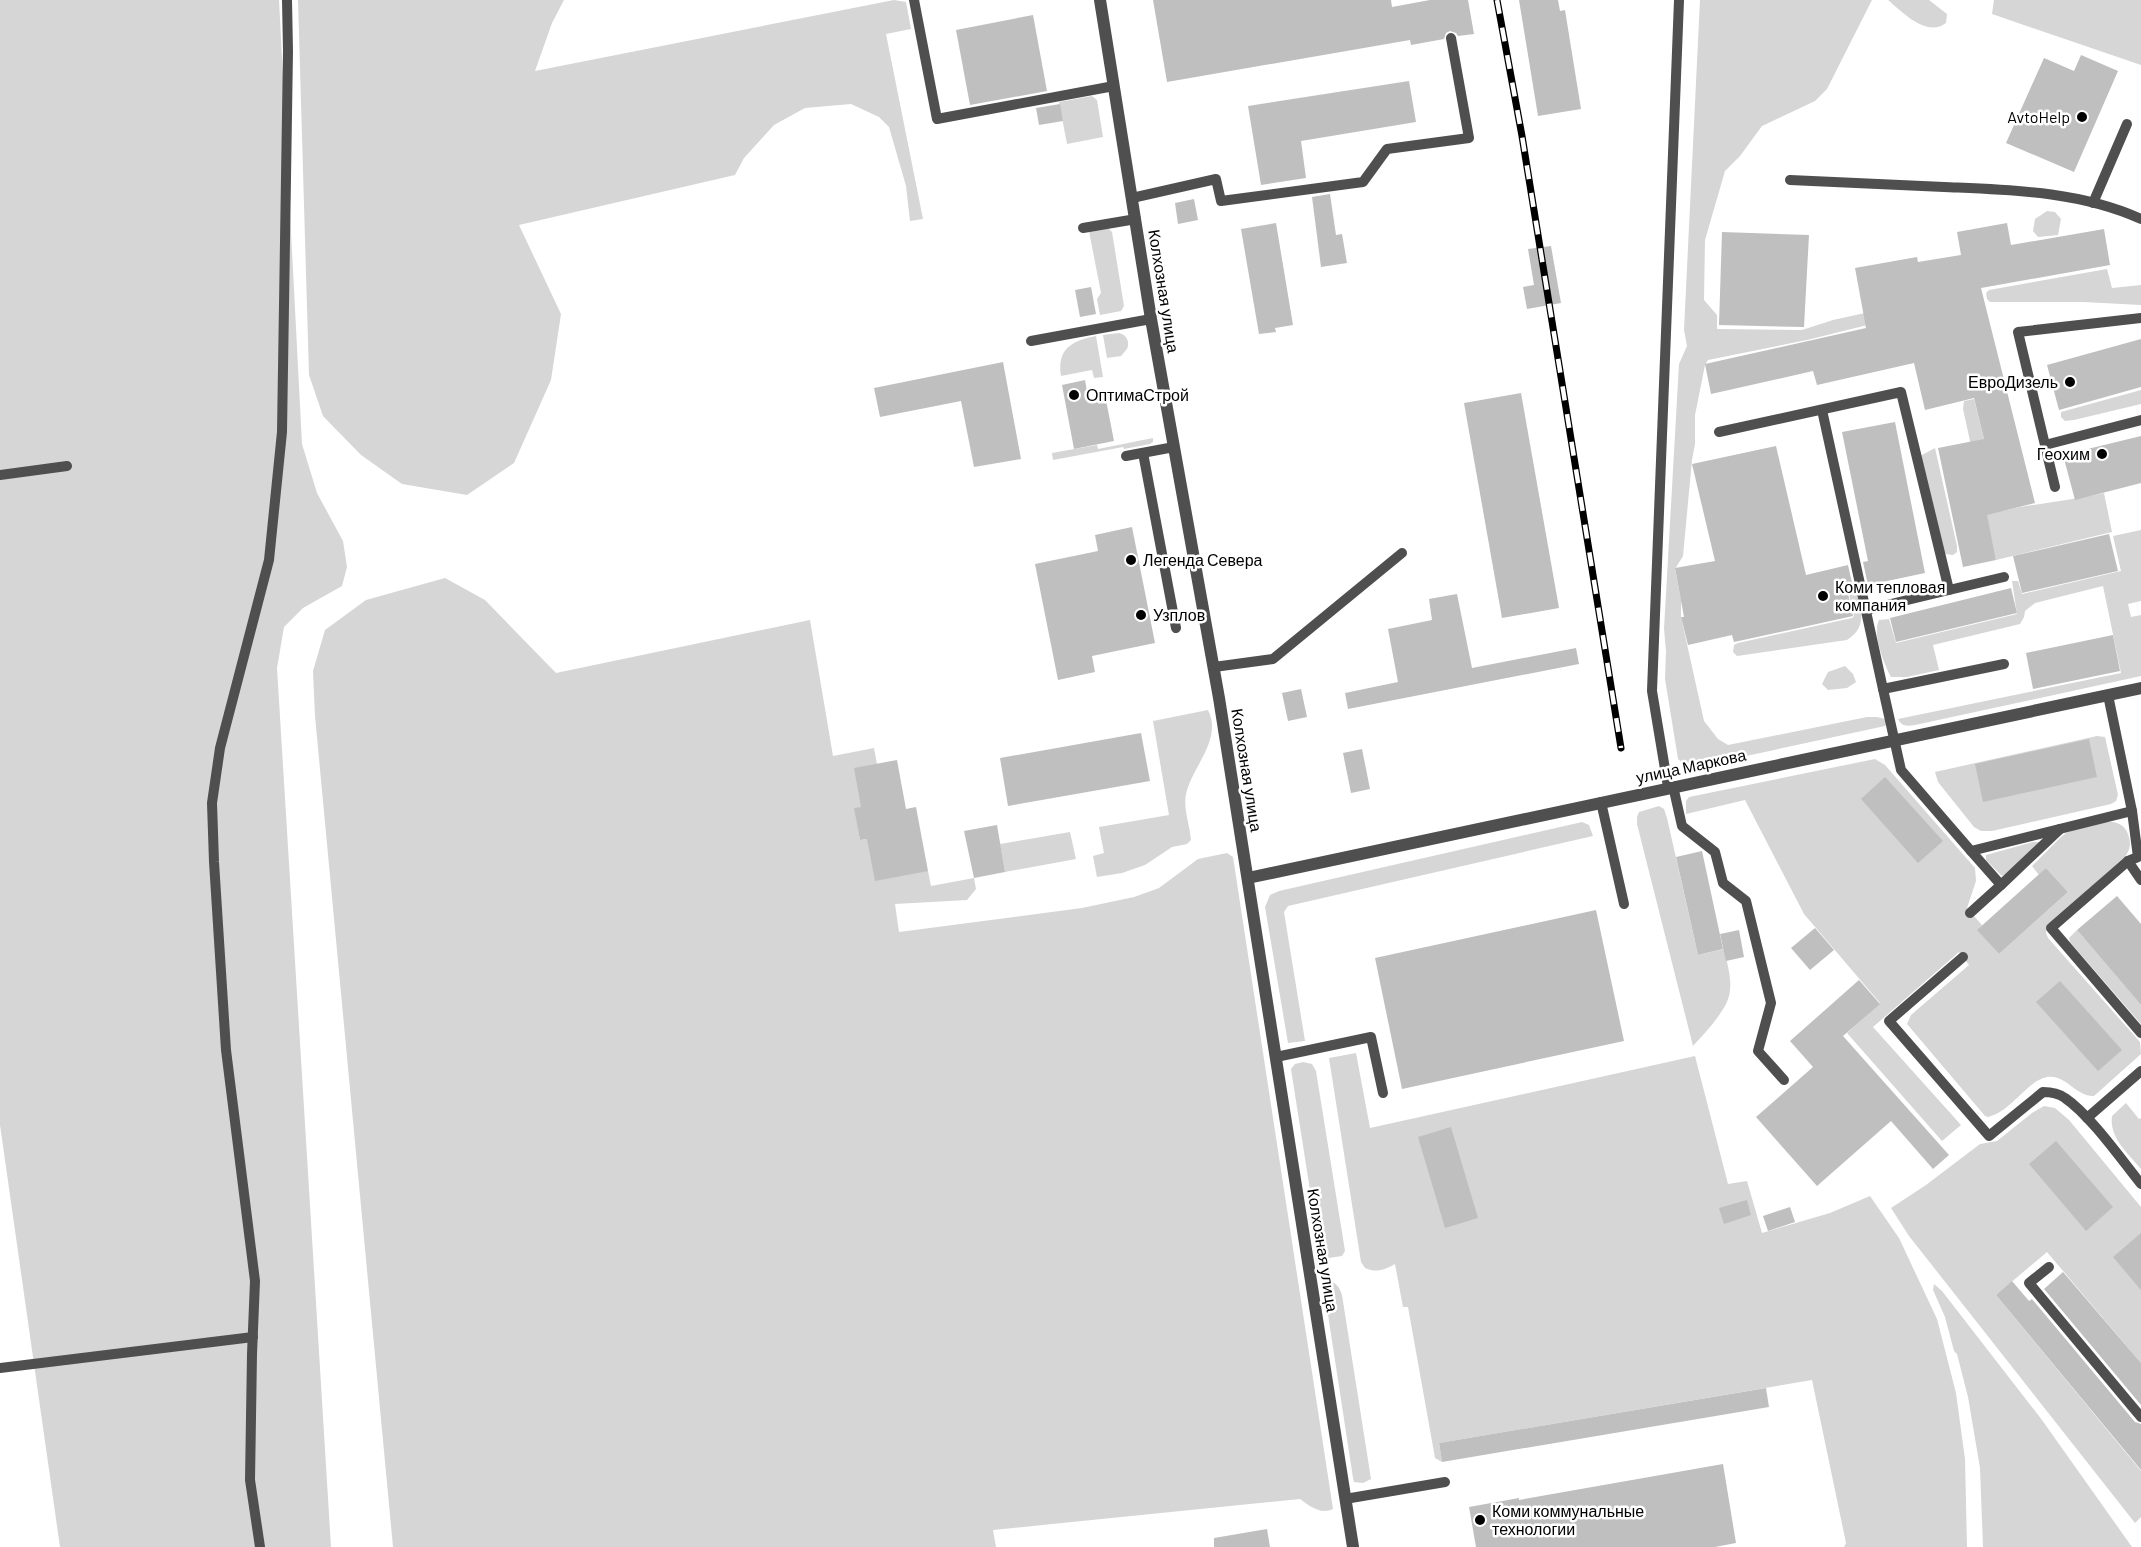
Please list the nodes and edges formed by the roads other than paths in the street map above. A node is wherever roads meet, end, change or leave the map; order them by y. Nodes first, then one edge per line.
1 (287, 0) edge
2 (914, 0) edge
3 (1100, 0) edge
4 (1679, 0) edge
5 (1451, 38) dead end
6 (1114, 86) junction
7 (2127, 124) dead end
8 (1790, 180) dead end
9 (1132, 198) junction
10 (2093, 202) junction
11 (1136, 219) junction
12 (2141, 219) edge
13 (1083, 228) dead end
14 (2141, 318) edge
15 (1151, 319) junction
16 (1031, 341) dead end
17 (1822, 410) junction
18 (2141, 420) edge
19 (1719, 432) dead end
20 (2044, 445) junction
21 (1174, 447) junction
22 (1143, 453) junction
23 (1126, 456) dead end
24 (67, 466) dead end
25 (0, 475) edge
26 (2055, 487) dead end
27 (1402, 553) dead end
28 (2004, 577) dead end
29 (1949, 590) junction
30 (1866, 610) junction
31 (1176, 628) dead end
32 (2004, 664) dead end
33 (1214, 667) junction
34 (2141, 688) edge
35 (1883, 689) junction
36 (2108, 695) junction
37 (1895, 740) junction
38 (1671, 787) junction
39 (1601, 802) junction
40 (2132, 811) junction
41 (2061, 829) junction
42 (1971, 851) junction
43 (2136, 858) edge
44 (1248, 878) junction
45 (2141, 880) edge
46 (2001, 885) junction
47 (1624, 904) dead end
48 (1970, 913) dead end
49 (1963, 957) dead end
50 (2141, 1032) edge
51 (1276, 1056) junction
52 (2141, 1071) edge
53 (1784, 1080) dead end
54 (1383, 1093) dead end
55 (2087, 1118) junction
56 (2141, 1184) edge
57 (2049, 1267) dead end
58 (252, 1336) junction
59 (0, 1368) edge
60 (2141, 1417) edge
61 (1445, 1482) dead end
62 (1346, 1498) junction
63 (260, 1547) edge
64 (1351, 1547) edge

1 - 58 lane
2 - 6 lane
3 - 6 street, Колхозная улица
4 - 38 lane
5 - 9 lane
6 - 9 street, Колхозная улица
7 - 10 lane
8 - 10 lane
9 - 11 street, Колхозная улица
10 - 12 lane
11 - 13 lane
11 - 15 street, Колхозная улица
14 - 20 lane
15 - 16 lane
15 - 21 street, Колхозная улица
17 - 19 lane
17 - 29 lane
17 - 30 lane
18 - 20 lane
20 - 26 lane
21 - 22 lane
21 - 33 street, Колхозная улица
22 - 23 lane
22 - 31 lane
24 - 25 lane
27 - 33 lane
28 - 29 lane
29 - 30 lane
30 - 35 lane
32 - 35 lane
33 - 44 street, Колхозная улица
34 - 36 street, улица Маркова
35 - 37 lane
36 - 37 street, улица Маркова
36 - 40 lane
37 - 38 street, улица Маркова
37 - 42 lane
38 - 39 street, улица Маркова
38 - 53 lane
39 - 44 street, улица Маркова
39 - 47 lane
40 - 41 lane
40 - 43 lane
41 - 42 lane
41 - 46 lane
42 - 46 lane
43 - 45 lane
43 - 50 lane
44 - 51 street, Колхозная улица
46 - 48 lane
49 - 55 lane
51 - 54 lane
51 - 62 street, Колхозная улица
52 - 55 lane
55 - 56 lane
57 - 60 lane
58 - 59 lane
58 - 63 lane
61 - 62 lane
62 - 64 street, Колхозная улица

